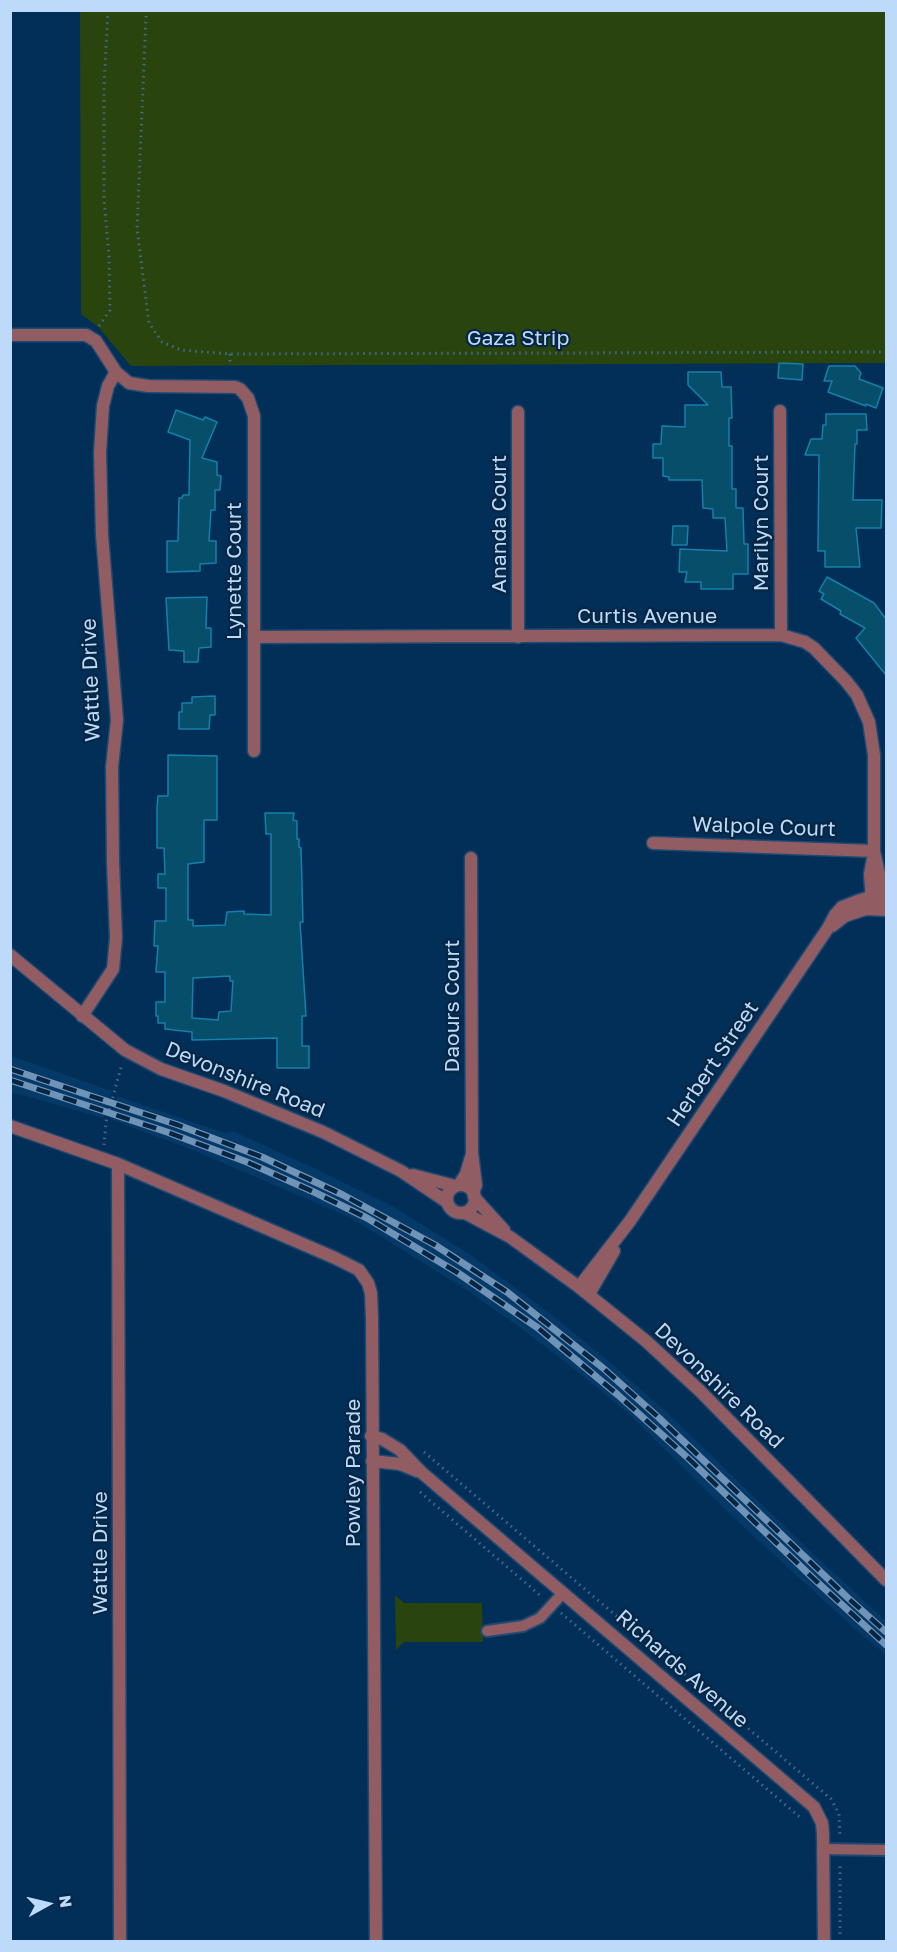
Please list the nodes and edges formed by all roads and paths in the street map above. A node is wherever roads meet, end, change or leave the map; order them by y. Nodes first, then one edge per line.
1 (108, 10) edge
2 (145, 10) edge
3 (10, 335) edge
4 (92, 338) junction
5 (886, 352) edge
6 (230, 354) junction
7 (230, 365) dead end
8 (116, 372) junction
9 (780, 411) dead end
10 (518, 412) dead end
11 (781, 635) junction
12 (254, 637) junction
13 (518, 637) junction
14 (254, 751) dead end
15 (653, 843) dead end
16 (874, 851) junction
17 (471, 858) dead end
18 (880, 902) edge
19 (10, 955) edge
20 (82, 1016) junction
21 (125, 1050) junction
22 (10, 1126) edge
23 (472, 1153) junction
24 (102, 1158) junction
25 (118, 1164) junction
26 (401, 1171) junction
27 (457, 1186) junction
28 (474, 1195) junction
29 (447, 1202) junction
30 (465, 1213) junction
31 (510, 1237) junction
32 (584, 1290) junction
33 (371, 1436) junction
34 (372, 1461) junction
35 (421, 1472) junction
36 (886, 1580) edge
37 (563, 1593) junction
38 (487, 1631) dead end
39 (823, 1849) junction
40 (886, 1850) edge
41 (120, 1941) edge
42 (375, 1941) edge
43 (824, 1941) edge

1 - 4 path
2 - 6 path, Gaza Strip
3 - 4 street
4 - 8 street
5 - 6 path, Gaza Strip
6 - 7 path
8 - 12 street, Lynette Court
8 - 20 street, Wattle Drive
9 - 11 street, Marilyn Court
10 - 13 street, Ananda Court
11 - 13 street, Curtis Avenue
11 - 16 street, Curtis Avenue
12 - 13 street, Curtis Avenue
12 - 14 street, Lynette Court
15 - 16 street, Walpole Court
16 - 18 street, Curtis Avenue
17 - 23 street, Daours Court
18 - 32 street, Herbert Street
19 - 20 street, Devonshire Road
20 - 21 street, Devonshire Road
21 - 24 path
21 - 26 street, Devonshire Road
22 - 24 street
23 - 27 street, Daours Court
23 - 28 street, Daours Court
24 - 25 street
25 - 33 street, Powley Parade
25 - 41 street, Wattle Drive
26 - 27 street, Devonshire Road
26 - 29 street, Devonshire Road
27 - 28 street
27 - 29 street
28 - 30 street
28 - 31 street, Devonshire Road
29 - 30 street
30 - 31 street, Devonshire Road
31 - 32 street, Devonshire Road
32 - 36 street, Devonshire Road
33 - 34 street, Powley Parade
33 - 35 street, Richards Avenue
34 - 35 street, Richards Avenue
34 - 42 street, Powley Parade
35 - 37 street, Richards Avenue
37 - 38 lane
37 - 39 street, Richards Avenue
39 - 40 lane
39 - 43 street, Richards Avenue

